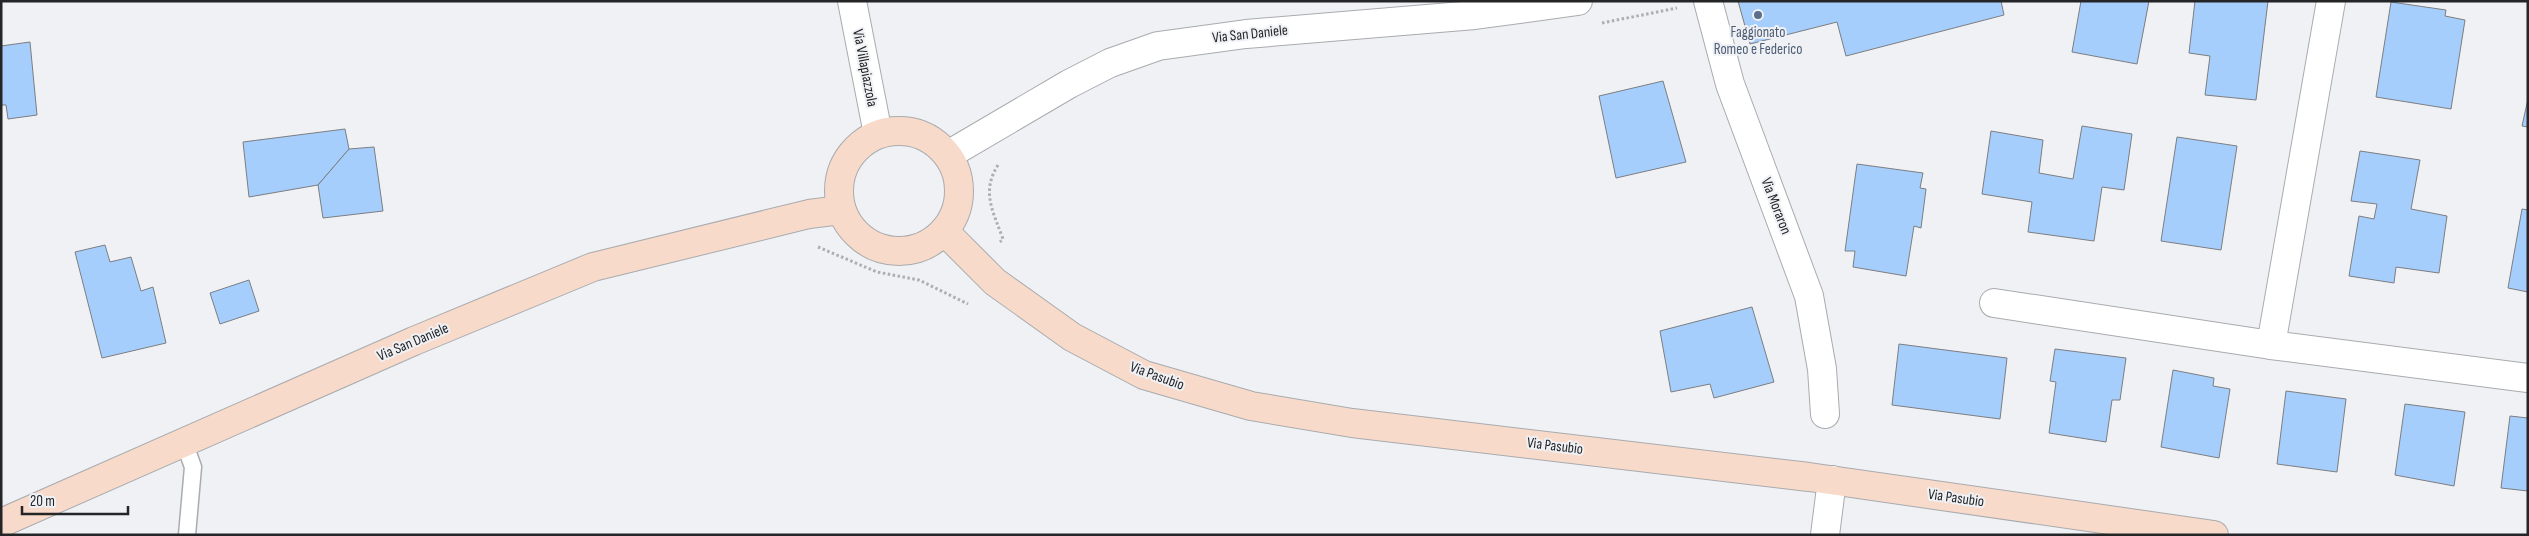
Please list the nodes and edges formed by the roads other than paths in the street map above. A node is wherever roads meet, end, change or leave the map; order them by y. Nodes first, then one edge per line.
1 (852, 1) edge
2 (1578, 1) edge
3 (2331, 1) edge
4 (1708, 2) edge
5 (878, 134) junction
6 (948, 155) junction
7 (841, 210) junction
8 (945, 232) junction
9 (1994, 302) dead end
10 (2271, 345) junction
11 (2528, 378) edge
12 (1825, 414) dead end
13 (184, 442) junction
14 (1832, 480) junction
15 (1, 523) edge
16 (187, 535) edge
17 (1825, 535) edge
18 (2214, 535) edge

1 - 5 street, Via Villapiazzola
2 - 6 street, Via San Daniele
3 - 10 street
4 - 12 street, Via Moraron
5 - 6 street
5 - 7 street
6 - 8 street
7 - 8 street
7 - 13 street, Via San Daniele
8 - 14 street, Via Pasubio
9 - 10 street
10 - 11 street
13 - 15 street, Via San Daniele
13 - 16 lane
14 - 17 street
14 - 18 street, Via Pasubio

